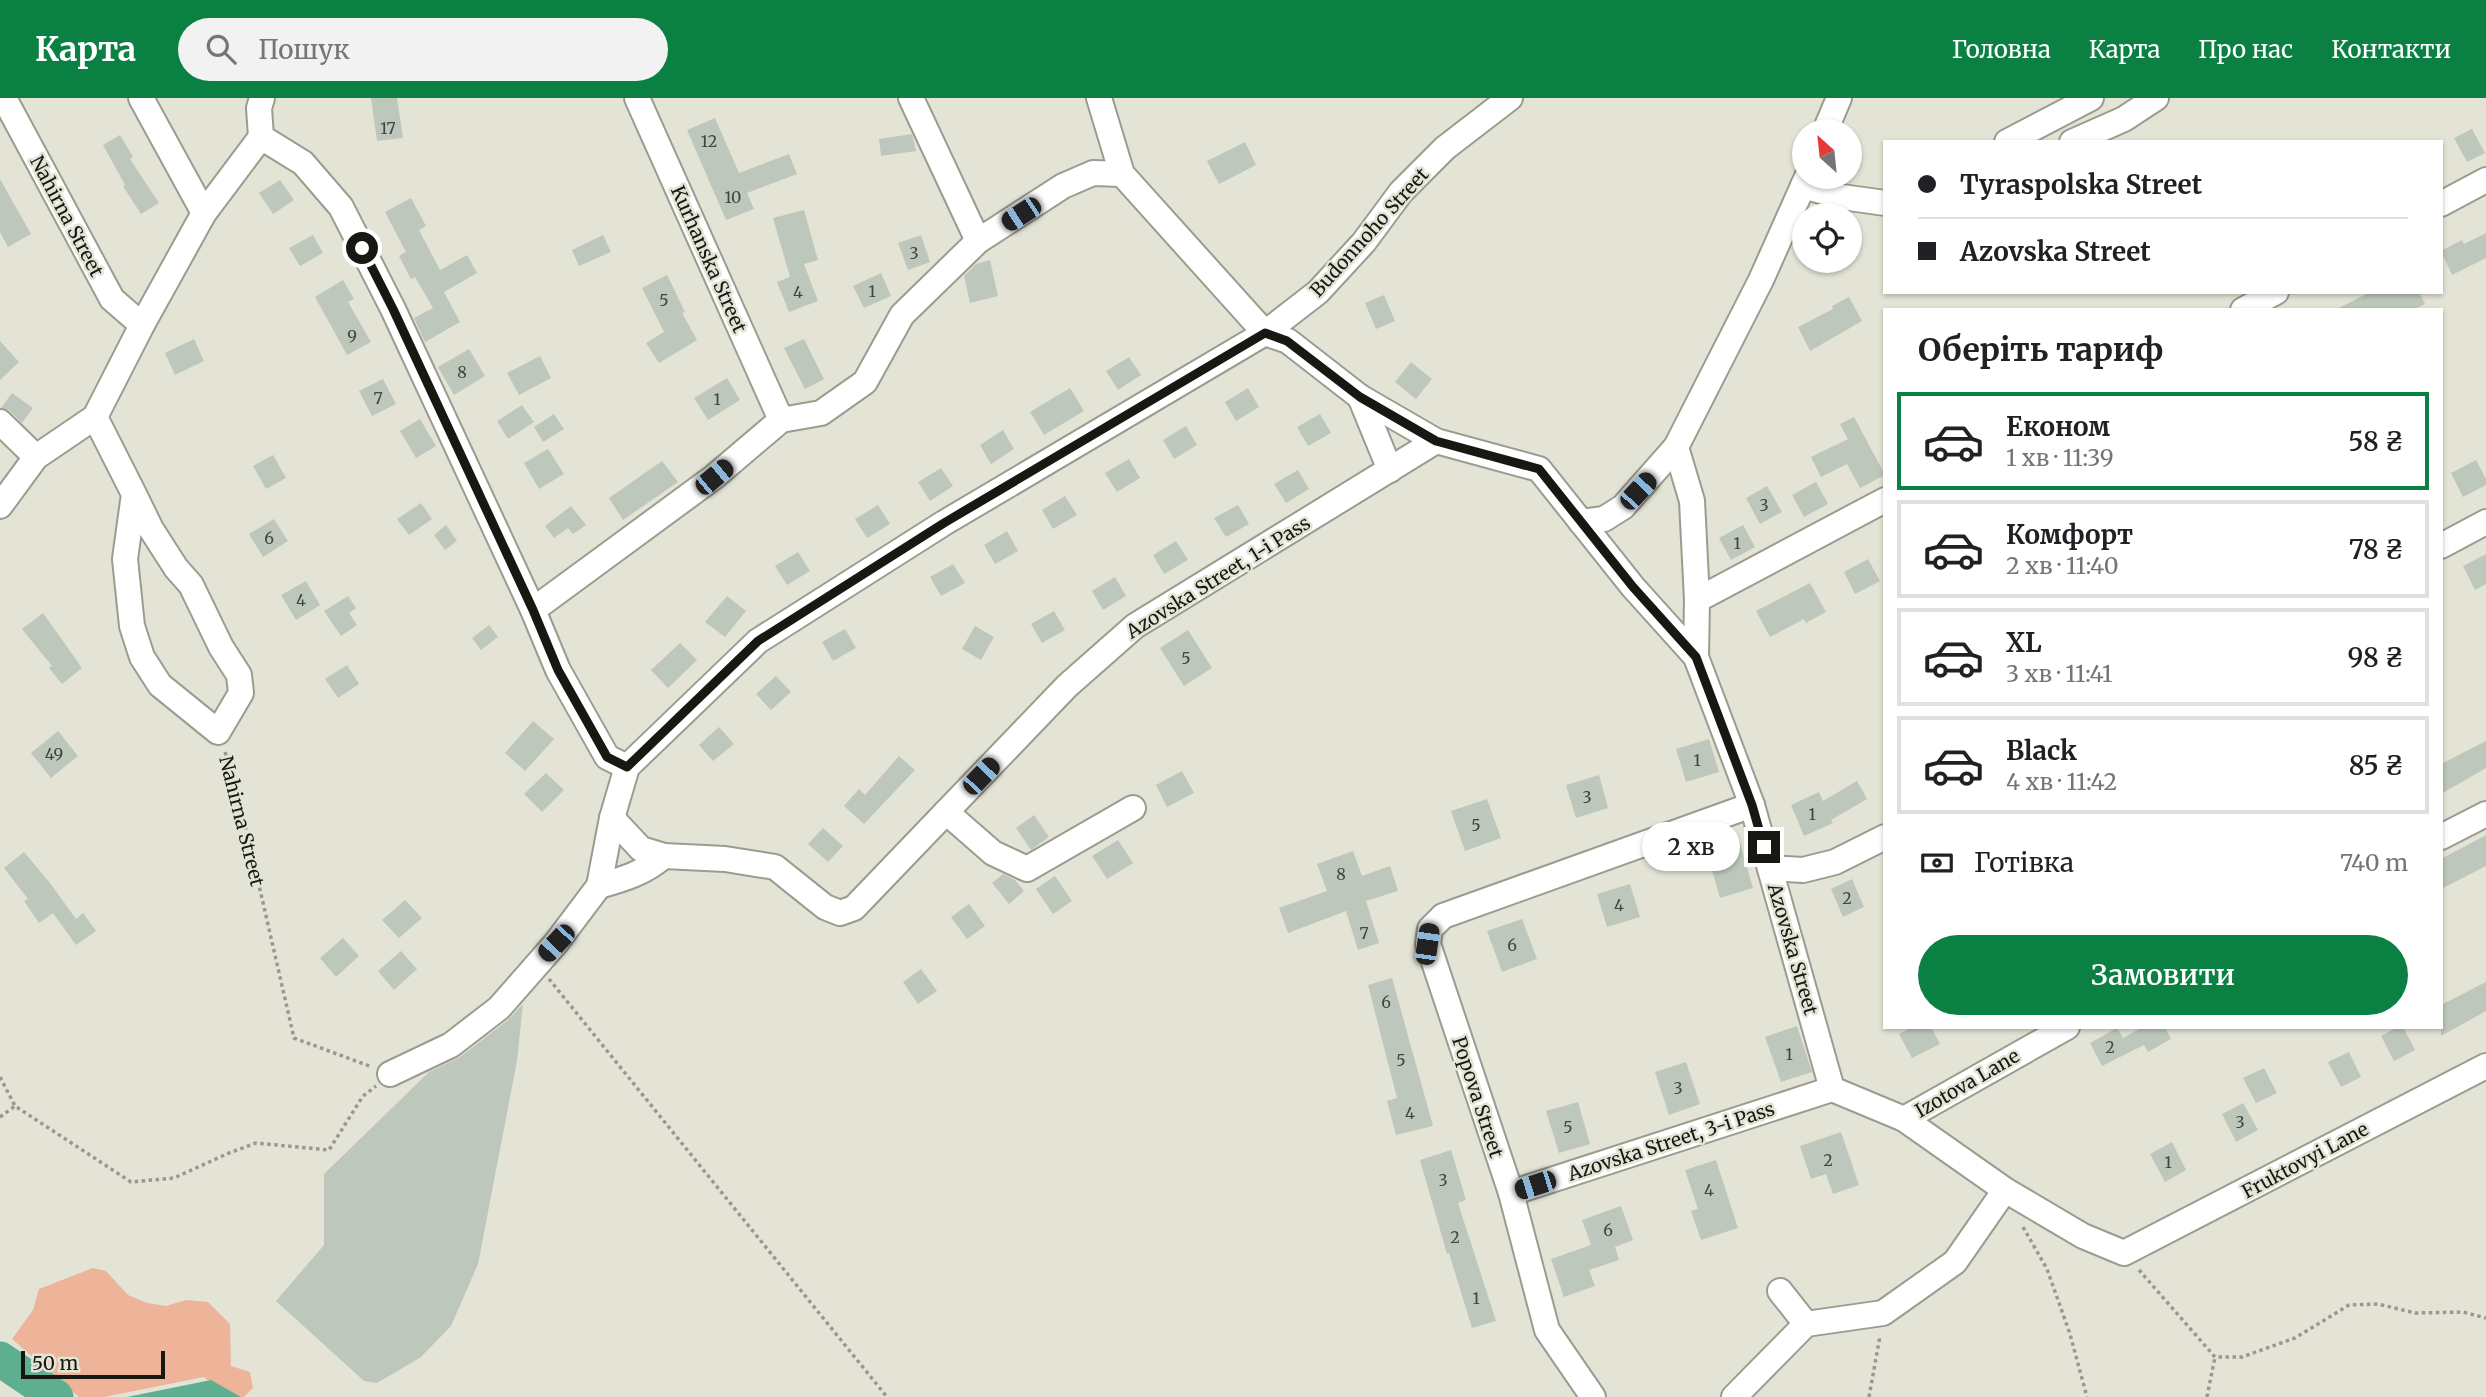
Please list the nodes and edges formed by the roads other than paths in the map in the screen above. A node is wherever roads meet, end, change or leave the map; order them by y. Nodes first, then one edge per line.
1 (4, 98) edge
2 (141, 98) edge
3 (261, 98) edge
4 (636, 98) edge
5 (911, 98) edge
6 (1099, 98) edge
7 (1510, 98) edge
8 (1839, 98) edge
9 (2091, 98) edge
10 (2156, 98) edge
11 (1830, 119) edge
12 (261, 137) junction
13 (2011, 140) edge
14 (2076, 140) edge
15 (1122, 174) junction
16 (2486, 180) edge
17 (1801, 189) edge
18 (1824, 189) edge
19 (1883, 203) edge
20 (2443, 203) edge
21 (204, 213) junction
22 (978, 241) junction
23 (2272, 294) edge
24 (2247, 308) edge
25 (142, 325) junction
26 (1265, 333) junction
27 (1360, 397) junction
28 (95, 417) junction
29 (781, 421) junction
30 (0, 422) edge
31 (1436, 441) junction
32 (1676, 447) junction
33 (36, 457) junction
34 (1390, 470) junction
35 (134, 494) junction
36 (1883, 501) edge
37 (0, 506) edge
38 (1581, 522) junction
39 (2486, 522) edge
40 (2443, 545) edge
41 (1697, 600) junction
42 (533, 610) junction
43 (1696, 657) junction
44 (627, 767) junction
45 (1752, 805) junction
46 (1133, 808) dead end
47 (946, 812) junction
48 (2486, 814) edge
49 (612, 818) junction
50 (2443, 836) edge
51 (1883, 838) edge
52 (664, 856) junction
53 (1770, 868) junction
54 (599, 886) junction
55 (2063, 1029) edge
56 (2486, 1066) edge
57 (390, 1074) road end
58 (1832, 1089) junction
59 (1905, 1119) junction
60 (1511, 1193) junction
61 (2000, 1197) junction
62 (1780, 1292) dead end
63 (1806, 1324) junction
64 (1587, 1388) edge
65 (1734, 1397) edge

1 - 25 street, Nahirna Street
2 - 21 street
3 - 12 street
4 - 29 street, Kurhanska Street
5 - 22 street
6 - 15 street
7 - 26 street, Budonnoho Street
8 - 11 street
9 - 13 street
10 - 14 street
12 - 21 street
12 - 42 street
15 - 22 street
15 - 26 street
16 - 20 street
17 - 32 street
18 - 19 street
21 - 25 street
22 - 29 street
23 - 24 street
25 - 28 street
26 - 27 street
26 - 44 street, Budonnoho Street
27 - 31 street
27 - 34 street
28 - 33 street
28 - 35 street
29 - 42 street
30 - 33 street
31 - 34 street, Azovska Street, 1-i Pass
31 - 38 street
32 - 38 street
32 - 41 street
33 - 37 street
34 - 47 street, Azovska Street, 1-i Pass
35 - 35 street, Nahirna Street
36 - 41 street
38 - 43 street
39 - 40 street
41 - 43 street
42 - 44 street
43 - 45 street, Azovska Street
44 - 49 street, Budonnoho Street
45 - 53 street, Azovska Street
45 - 60 street, Popova Street
46 - 47 street
47 - 52 street, Azovska Street, 1-i Pass
48 - 50 street
49 - 52 street
49 - 54 street, Budonnoho Street
51 - 53 street
52 - 54 street
53 - 58 street, Azovska Street
54 - 57 street, Budonnoho Street
55 - 59 street, Izotova Lane
56 - 61 street, Fruktovyi Lane
58 - 59 street
58 - 60 street, Azovska Street, 3-i Pass
59 - 61 street
60 - 64 street, Popova Street
61 - 63 street
62 - 63 street
63 - 65 street

